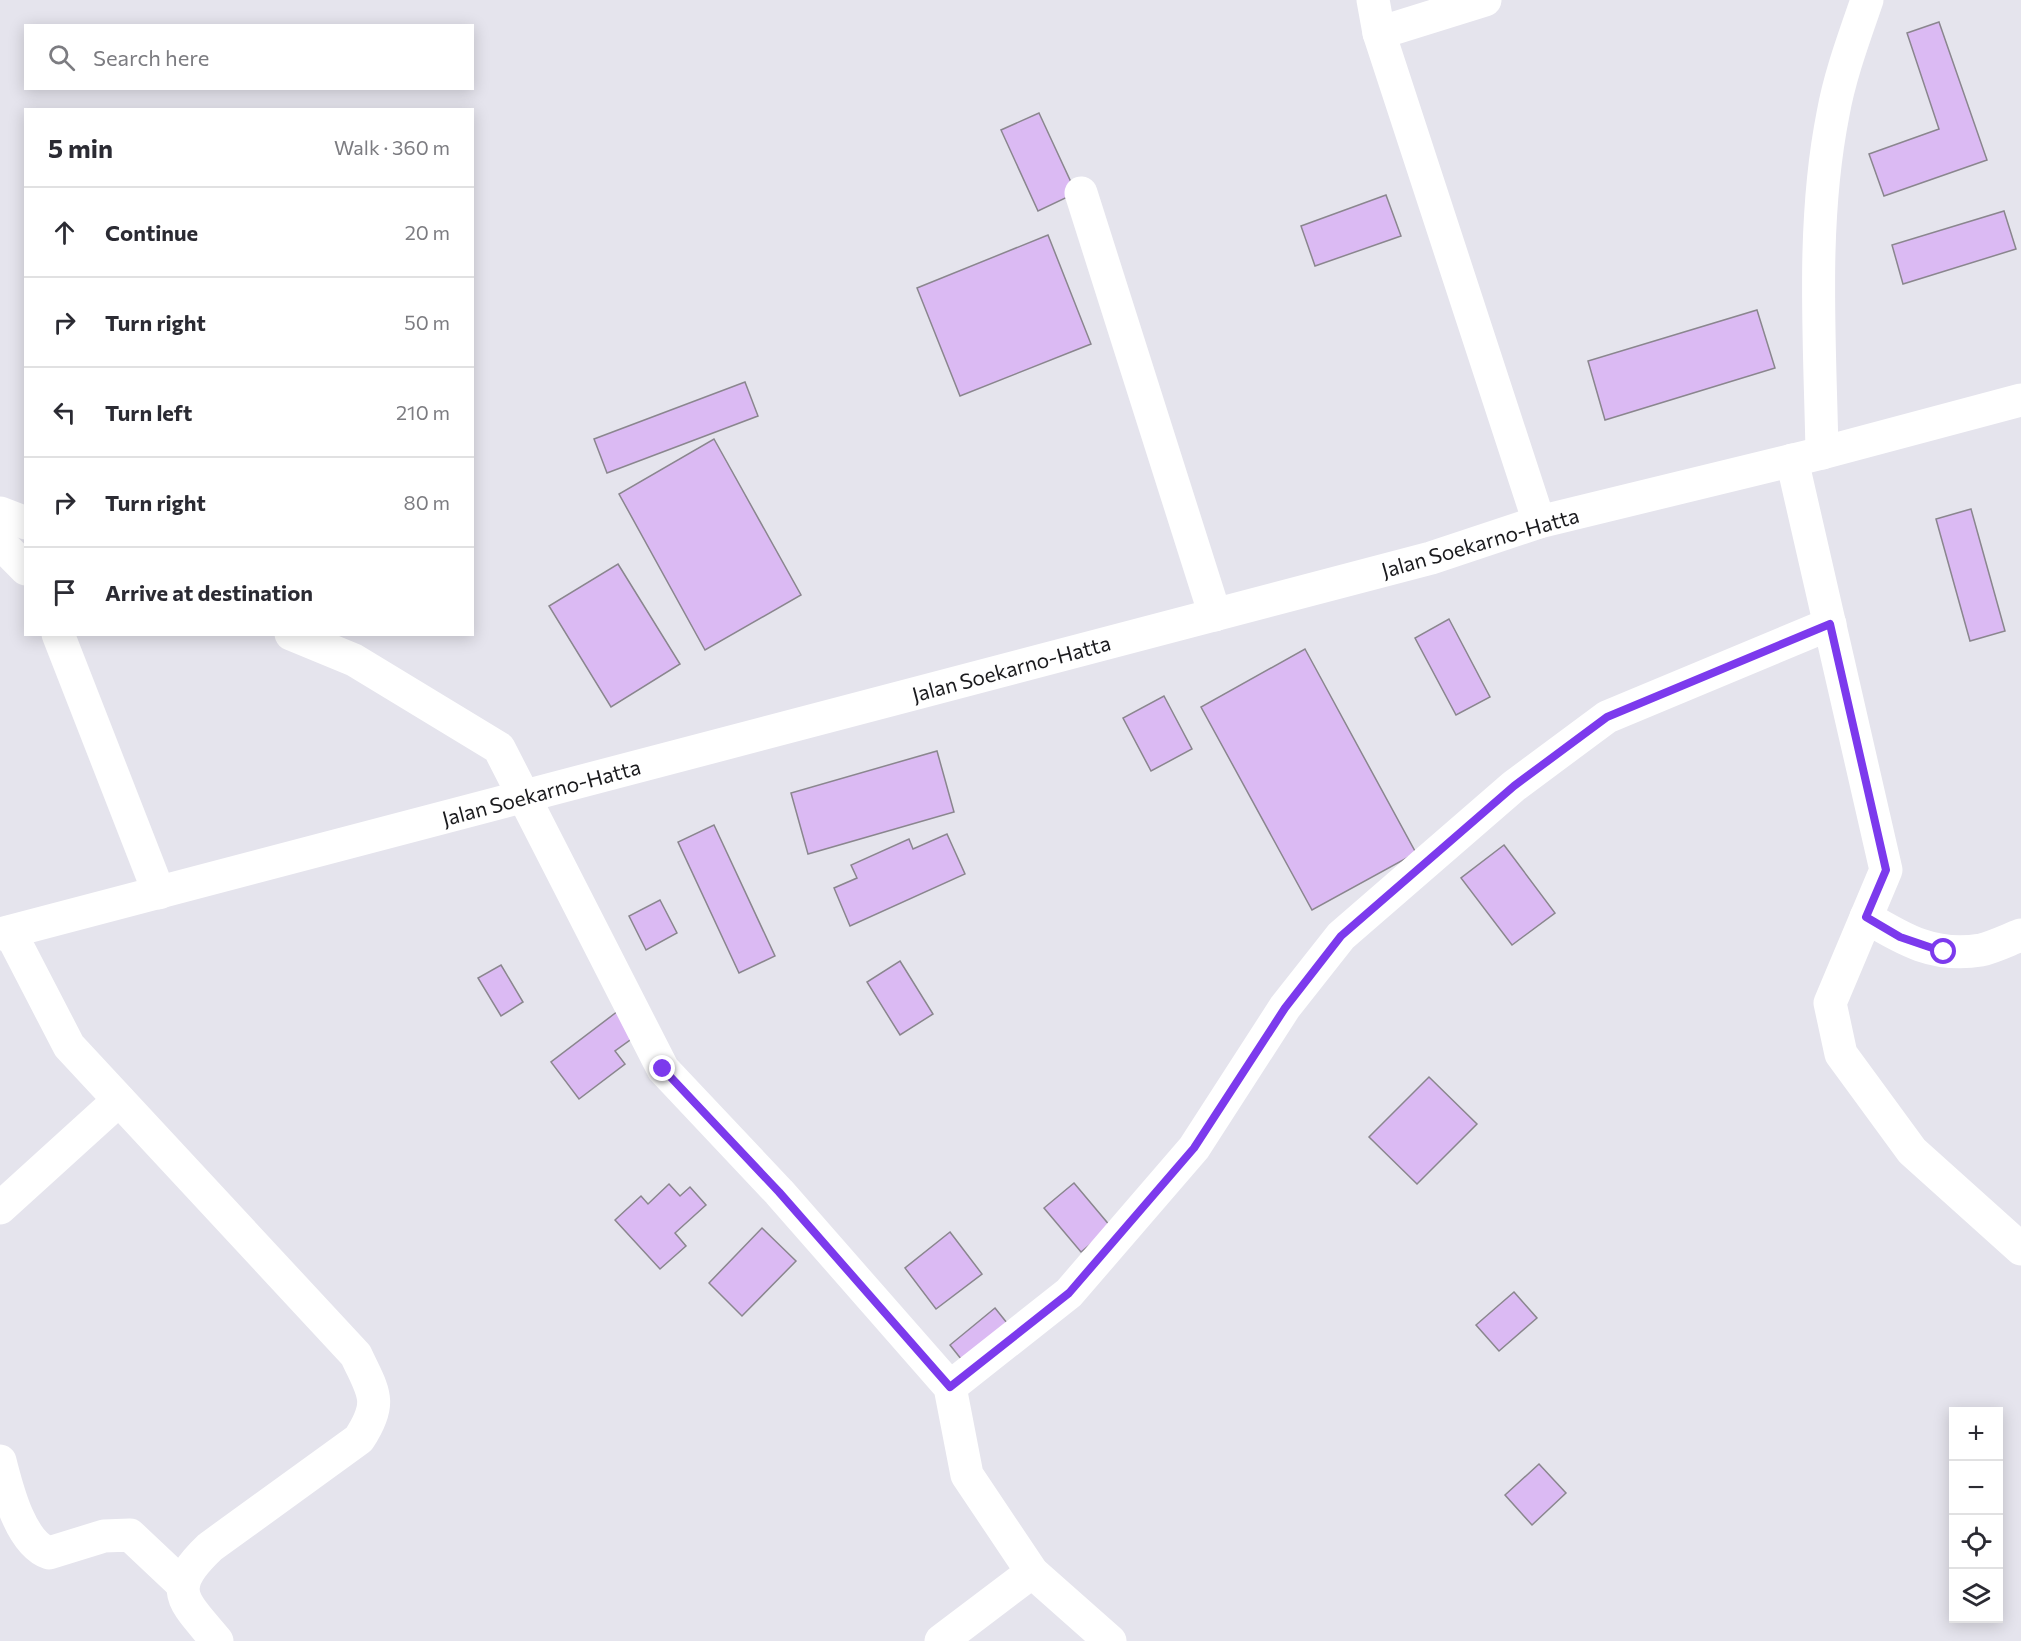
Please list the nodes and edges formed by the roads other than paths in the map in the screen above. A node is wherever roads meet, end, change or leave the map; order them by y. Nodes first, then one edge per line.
1 (1373, 0) edge
2 (1485, 0) edge
3 (1867, 0) edge
4 (1379, 33) junction
5 (1081, 193) dead end
6 (2021, 400) edge
7 (1807, 457) junction
8 (0, 513) edge
9 (24, 522) edge
10 (1539, 522) junction
11 (0, 543) edge
12 (24, 567) edge
13 (1215, 615) junction
14 (1830, 624) junction
15 (59, 636) edge
16 (296, 636) edge
17 (524, 796) junction
18 (159, 893) junction
19 (1866, 917) junction
20 (5, 933) edge
21 (2021, 935) edge
22 (119, 1100) junction
23 (0, 1208) edge
24 (2021, 1249) edge
25 (950, 1387) junction
26 (0, 1461) edge
27 (1032, 1572) junction
28 (182, 1584) junction
29 (217, 1641) edge
30 (940, 1641) edge
31 (1110, 1641) edge

1 - 4 main road
2 - 4 main road
3 - 7 main road
4 - 10 main road
5 - 13 main road
6 - 7 main road, Jalan Soekarno-Hatta
7 - 10 main road, Jalan Soekarno-Hatta
7 - 14 main road
8 - 9 main road
10 - 13 main road, Jalan Soekarno-Hatta
11 - 12 main road
13 - 17 main road, Jalan Soekarno-Hatta
14 - 19 main road
14 - 25 main road
15 - 18 main road
16 - 17 main road
17 - 18 main road, Jalan Soekarno-Hatta
17 - 25 main road
18 - 20 main road, Jalan Soekarno-Hatta
19 - 21 main road
19 - 24 main road
20 - 22 main road
22 - 23 main road
22 - 28 main road
25 - 27 main road
26 - 28 main road
27 - 30 main road
27 - 31 main road
28 - 29 main road

